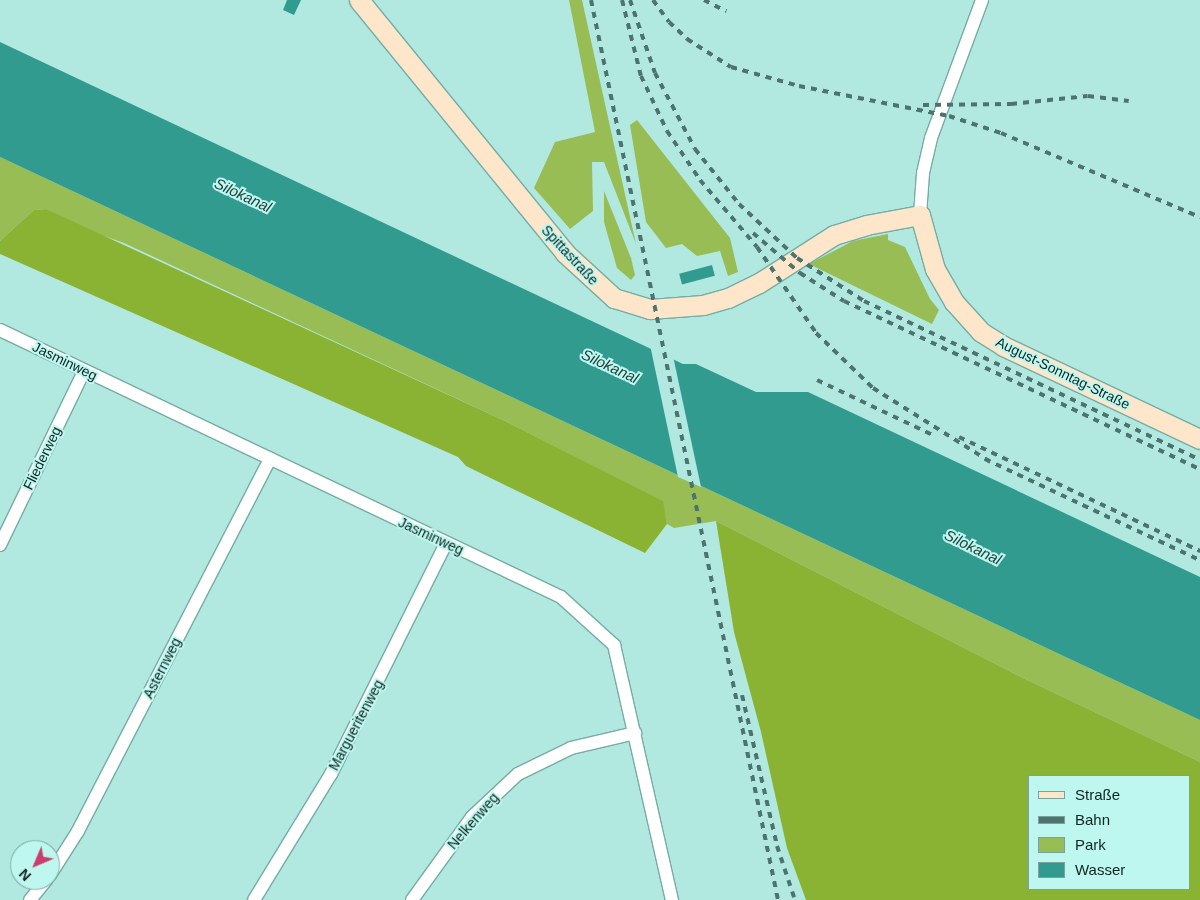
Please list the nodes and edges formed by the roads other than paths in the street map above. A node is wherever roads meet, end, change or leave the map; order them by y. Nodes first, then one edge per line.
1 (359, 0) edge
2 (982, 0) edge
3 (920, 216) junction
4 (0, 330) edge
5 (84, 371) junction
6 (1200, 439) edge
7 (270, 459) junction
8 (446, 543) junction
9 (0, 545) edge
10 (635, 733) junction
11 (60, 859) edge
12 (38, 890) edge
13 (30, 900) edge
14 (254, 900) edge
15 (412, 900) edge
16 (672, 900) edge

1 - 3 street, Spittastraße
2 - 3 street, August-Sonntag-Straße
3 - 6 street, August-Sonntag-Straße
4 - 5 street, Jasminweg
5 - 7 street, Jasminweg
5 - 9 street, Fliederweg
7 - 8 street, Jasminweg
7 - 11 street, Asternweg
8 - 10 street, Jasminweg
8 - 14 street, Margueritenweg
10 - 15 street, Nelkenweg
10 - 16 street, Jasminweg
12 - 13 street

